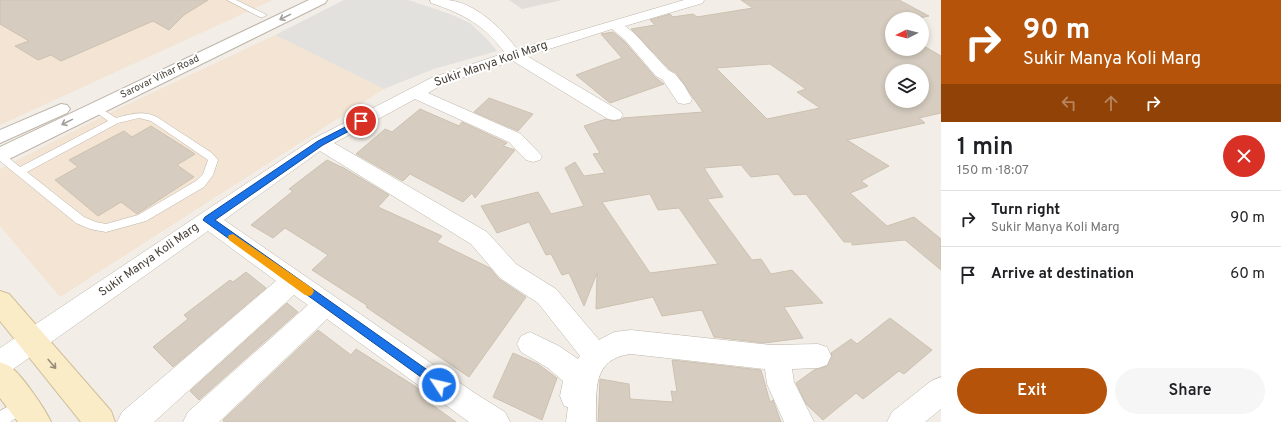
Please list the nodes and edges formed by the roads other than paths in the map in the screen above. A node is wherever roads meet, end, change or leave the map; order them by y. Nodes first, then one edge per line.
1 (230, 0) edge
2 (294, 0) edge
3 (320, 0) edge
4 (436, 0) edge
5 (698, 0) edge
6 (263, 14) junction
7 (614, 24) junction
8 (514, 55) junction
9 (415, 93) junction
10 (684, 99) dead end
11 (96, 108) junction
12 (614, 115) dead end
13 (115, 121) junction
14 (0, 137) edge
15 (320, 143) junction
16 (0, 155) edge
17 (532, 156) dead end
18 (19, 172) junction
19 (208, 220) junction
20 (293, 281) junction
21 (0, 302) edge
22 (329, 306) junction
23 (33, 341) junction
24 (530, 344) dead end
25 (596, 356) junction
26 (818, 356) dead end
27 (776, 357) junction
28 (0, 363) edge
29 (0, 376) edge
30 (941, 391) edge
31 (30, 413) edge
32 (0, 420) edge
33 (100, 422) edge
34 (132, 422) edge
35 (198, 422) edge
36 (213, 422) edge
37 (496, 422) edge
38 (569, 422) edge
39 (581, 422) edge
40 (799, 422) edge
41 (902, 422) edge

1 - 6 lane
2 - 6 street, Sarovar Vihar Road
3 -> 11 street, Sarovar Vihar Road
4 - 8 street
5 - 7 street, Sukir Manya Koli Marg
6 - 14 street, Sarovar Vihar Road
7 - 8 street, Sukir Manya Koli Marg
7 - 10 street
8 - 9 street, Sukir Manya Koli Marg
8 - 12 street
9 - 15 street, Sukir Manya Koli Marg
9 - 17 street
11 - 13 lane
11 -> 16 street, Sarovar Vihar Road
13 - 18 lane
13 - 18 lane
15 - 19 street, Sukir Manya Koli Marg
15 - 25 street
16 - 18 lane
19 - 20 street
19 - 23 street, Sukir Manya Koli Marg
20 - 22 street
20 - 34 street
21 - 23 main road
22 - 35 street
22 - 36 street
22 - 37 street
23 - 28 street, Sukir Manya Koli Marg
23 -> 33 main road
24 - 38 street
25 - 27 street
25 - 39 street
26 - 27 street
27 - 40 street
29 - 31 main road
30 - 41 street
31 - 32 lane

